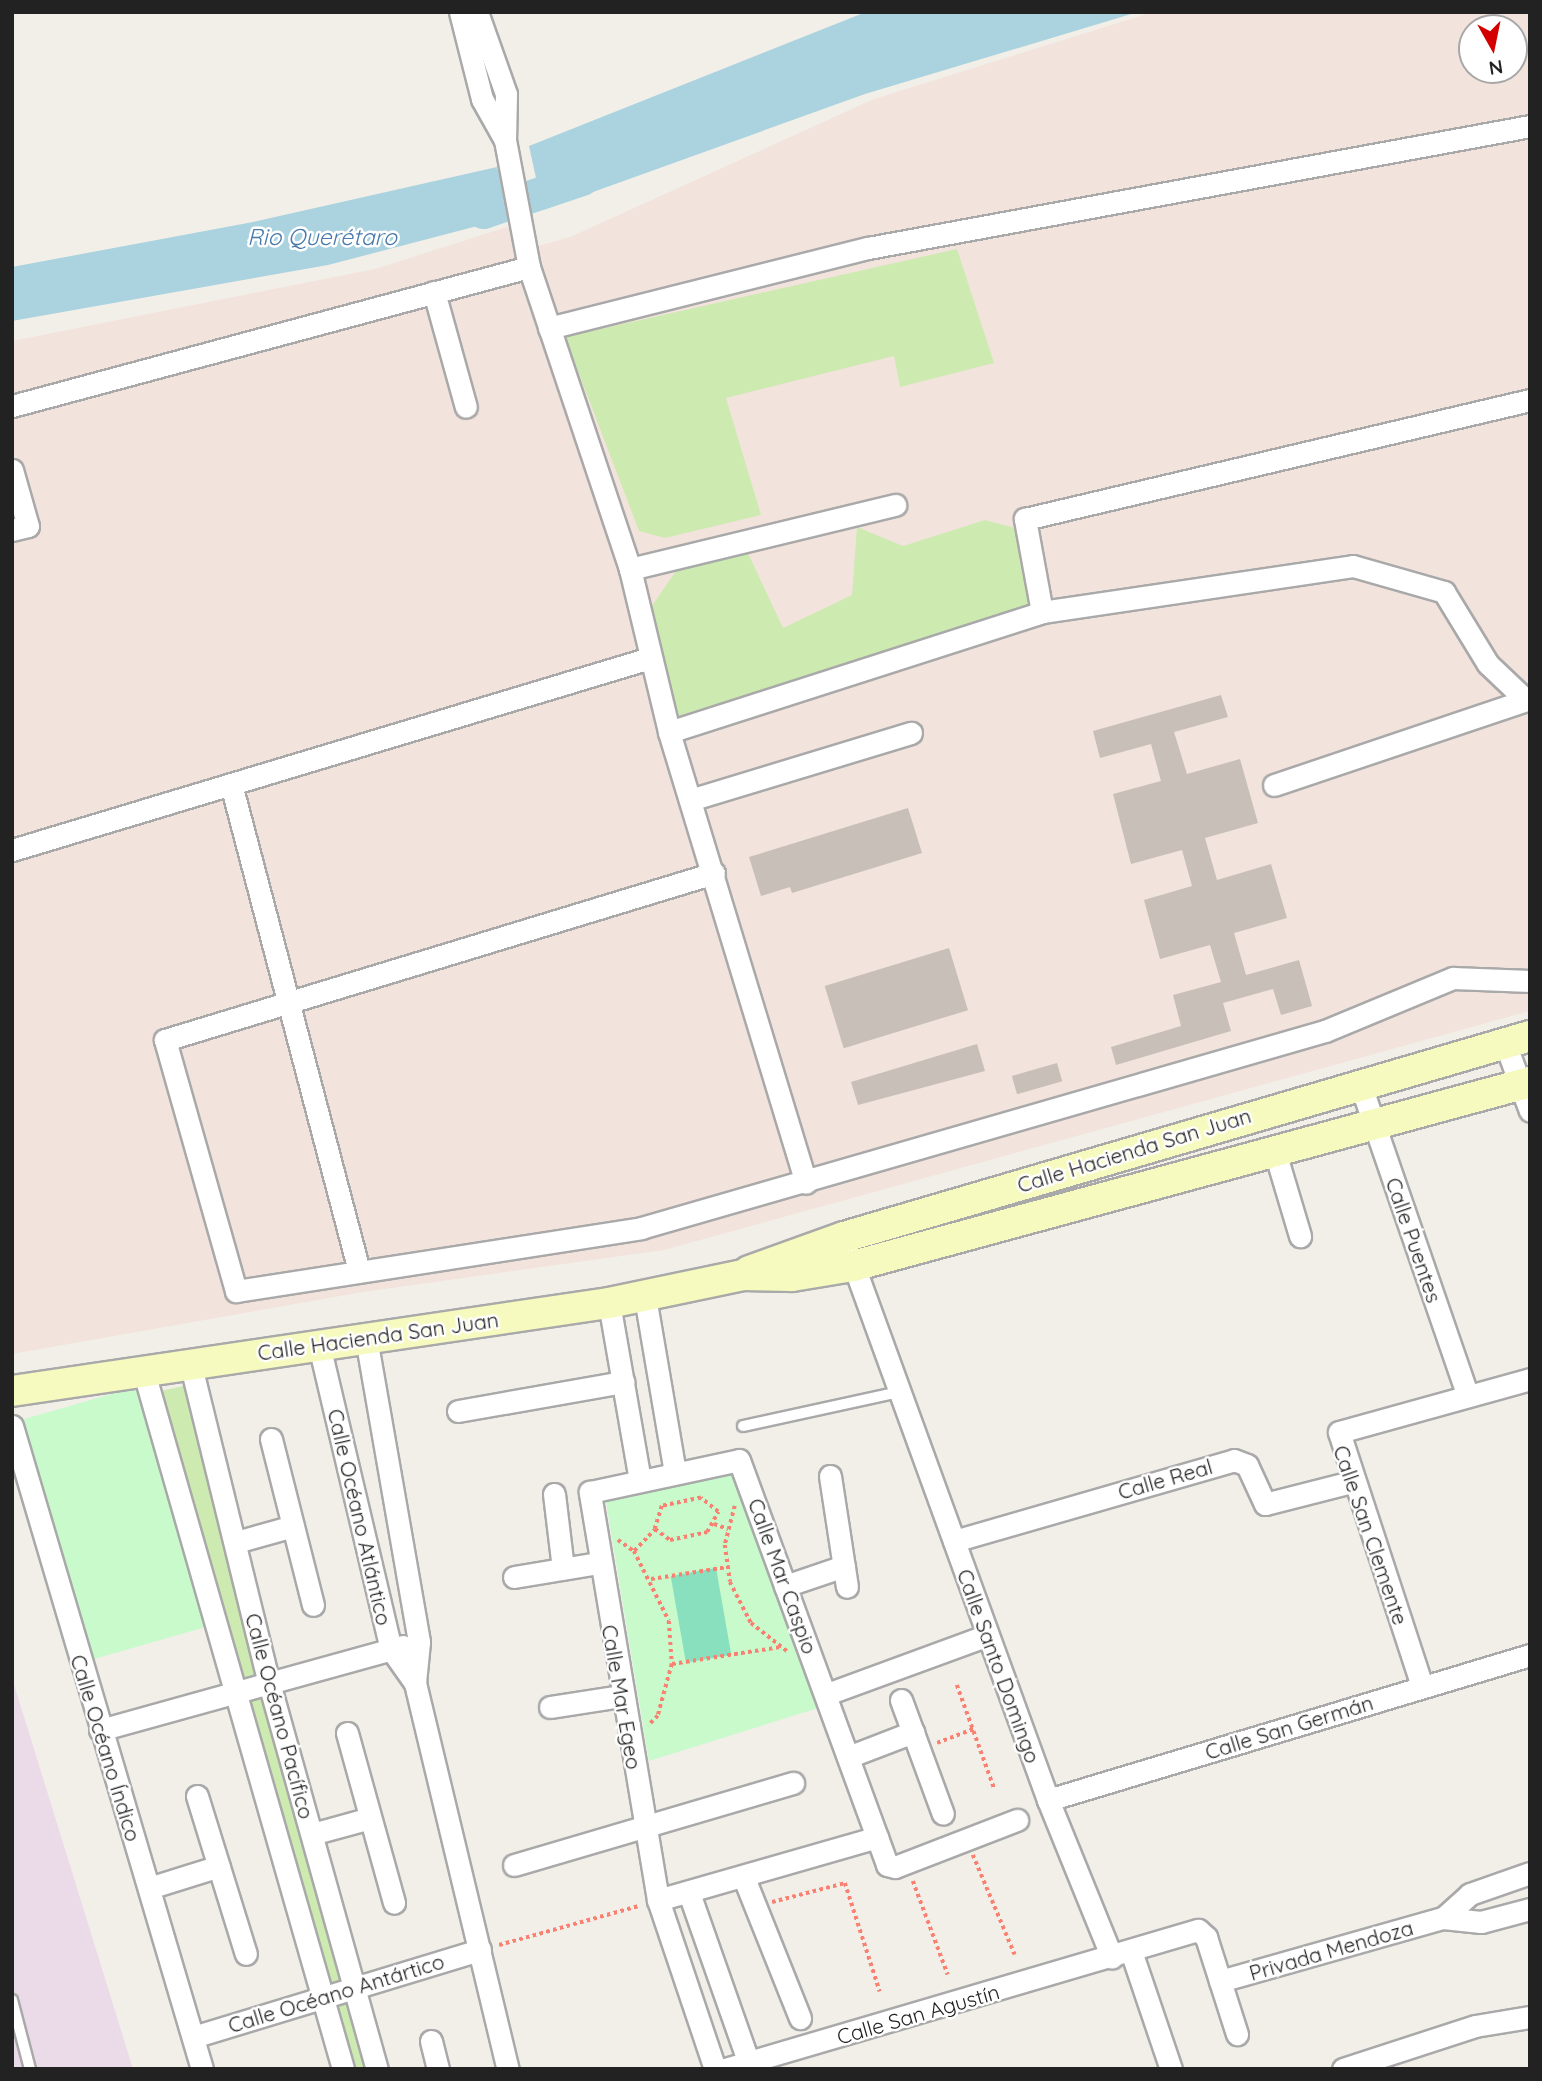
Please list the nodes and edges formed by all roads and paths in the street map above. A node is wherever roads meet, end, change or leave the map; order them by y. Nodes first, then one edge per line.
1 (460, 12) edge
2 (477, 12) edge
3 (1530, 126) edge
4 (502, 127) junction
5 (529, 267) junction
6 (434, 292) junction
7 (550, 328) junction
8 (1530, 400) edge
9 (12, 405) edge
10 (466, 407) dead end
11 (12, 470) edge
12 (895, 505) dead end
13 (12, 530) edge
14 (630, 569) junction
15 (1042, 612) junction
16 (650, 659) junction
17 (1528, 699) edge
18 (668, 732) junction
19 (911, 733) dead end
20 (231, 784) junction
21 (1274, 785) dead end
22 (690, 800) junction
23 (12, 850) edge
24 (714, 873) junction
25 (1530, 981) edge
26 (289, 1005) junction
27 (1517, 1040) edge
28 (1360, 1083) junction
29 (1527, 1092) edge
30 (1374, 1124) junction
31 (1275, 1152) junction
32 (806, 1183) junction
33 (1300, 1236) dead end
34 (844, 1237) junction
35 (853, 1266) junction
36 (359, 1271) junction
37 (743, 1275) junction
38 (645, 1297) junction
39 (609, 1303) junction
40 (366, 1338) junction
41 (319, 1345) junction
42 (190, 1362) junction
43 (143, 1369) junction
44 (1530, 1379) edge
45 (623, 1382) junction
46 (12, 1391) edge
47 (900, 1392) junction
48 (1468, 1396) junction
49 (458, 1411) dead end
50 (12, 1426) edge
51 (743, 1426) dead end
52 (271, 1439) dead end
53 (676, 1472) junction
54 (830, 1476) dead end
55 (640, 1480) junction
56 (1351, 1482) junction
57 (751, 1489) junction
58 (590, 1492) joint
59 (554, 1494) dead end
60 (593, 1523) junction
61 (715, 1524) junction
62 (293, 1526) junction
63 (655, 1529) junction
64 (728, 1529) junction
65 (954, 1541) junction
66 (236, 1542) junction
67 (634, 1551) junction
68 (599, 1563) junction
69 (728, 1567) junction
70 (563, 1569) junction
71 (514, 1577) dead end
72 (651, 1579) junction
73 (785, 1586) junction
74 (313, 1605) dead end
75 (988, 1634) junction
76 (419, 1642) junction
77 (782, 1646) junction
78 (391, 1649) junction
79 (1530, 1655) edge
80 (672, 1664) junction
81 (815, 1664) junction
82 (269, 1683) junction
83 (415, 1683) junction
84 (957, 1685) dead end
85 (1422, 1686) junction
86 (233, 1693) junction
87 (827, 1694) junction
88 (621, 1696) junction
89 (901, 1700) dead end
90 (550, 1707) dead end
91 (974, 1729) junction
92 (100, 1730) junction
93 (346, 1733) dead end
94 (917, 1741) junction
95 (629, 1746) junction
96 (848, 1757) junction
97 (793, 1783) dead end
98 (995, 1788) dead end
99 (197, 1796) dead end
100 (1048, 1800) junction
101 (943, 1814) dead end
102 (370, 1818) junction
103 (1017, 1820) dead end
104 (646, 1824) junction
105 (312, 1834) junction
106 (877, 1837) junction
107 (967, 1840) junction
108 (906, 1863) junction
109 (514, 1865) dead end
110 (219, 1866) junction
111 (1530, 1872) edge
112 (744, 1878) junction
113 (1508, 1879) junction
114 (149, 1888) junction
115 (689, 1893) junction
116 (658, 1900) junction
117 (394, 1903) dead end
118 (755, 1907) junction
119 (1525, 1911) edge
120 (1443, 1918) junction
121 (480, 1950) junction
122 (246, 1954) dead end
123 (1121, 1954) junction
124 (1014, 1955) dead end
125 (948, 1975) dead end
126 (1220, 1981) junction
127 (354, 1987) junction
128 (880, 1992) dead end
129 (322, 1997) junction
130 (12, 2000) edge
131 (1530, 2017) edge
132 (800, 2018) dead end
133 (1237, 2034) dead end
134 (192, 2037) junction
135 (431, 2041) dead end
136 (748, 2061) junction
137 (30, 2069) edge
138 (202, 2069) edge
139 (343, 2069) edge
140 (377, 2069) edge
141 (438, 2069) edge
142 (508, 2069) edge
143 (715, 2069) edge
144 (725, 2069) edge
145 (1171, 2069) edge
146 (1343, 2069) edge

1 - 4 street
2 - 4 street
3 - 7 street
4 - 5 street
5 - 6 street
5 - 7 street
6 - 9 street
6 - 10 street
7 - 14 street
8 - 15 street
11 - 13 street
12 - 14 street
14 - 16 street
15 - 17 street
15 - 18 street
16 - 18 street
16 - 20 street
17 - 21 street
18 - 22 street
19 - 22 street
20 - 23 street
20 - 26 street
22 - 24 street
24 - 26 street
24 - 32 street
25 - 32 street
26 - 36 street
26 - 36 street
27 - 28 main road, Calle Hacienda San Juan
27 - 29 street
28 - 30 street, Calle Puentes
28 - 34 main road, Calle Hacienda San Juan
29 - 30 main road, Calle Hacienda San Juan
30 - 31 main road, Calle Hacienda San Juan
30 - 48 street, Calle Puentes
31 - 33 street
31 - 35 main road, Calle Hacienda San Juan
32 - 36 street
34 - 35 street, Calle Santo Domingo
34 - 37 main road, Calle Hacienda San Juan
35 - 37 main road, Calle Hacienda San Juan
35 - 47 street, Calle Santo Domingo
37 - 38 main road, Calle Hacienda San Juan
38 - 39 main road, Calle Hacienda San Juan
38 - 53 street
39 - 40 main road, Calle Hacienda San Juan
39 - 45 street
40 - 41 main road, Calle Hacienda San Juan
40 - 76 street, Calle Océano Atlántico
41 - 42 main road, Calle Hacienda San Juan
41 - 78 street, Calle Océano Atlántico
42 - 43 main road, Calle Hacienda San Juan
42 - 66 street, Calle Océano Pacífico
43 - 46 main road, Calle Hacienda San Juan
43 - 86 street, Calle Océano Pacífico
44 - 48 street
45 - 49 street
45 - 55 street
47 - 51 lane
47 - 65 street, Calle Santo Domingo
48 - 56 street, Calle San Clemente
50 - 92 street, Calle Océano Índico
52 - 62 street
53 - 55 street, Calle Mar Caspio
53 - 57 street, Calle Mar Caspio
54 - 73 street
55 - 58 street, Calle Mar Caspio
56 - 65 street, Calle Real
56 - 85 street, Calle San Clemente
57 - 64 path
57 - 73 street, Calle Mar Caspio
58 - 60 street, Calle Mar Egeo
59 - 70 street
60 - 67 path
60 - 68 street, Calle Mar Egeo
61 - 63 path
61 - 63 path
61 - 64 path
62 - 66 street
62 - 74 street
63 - 67 path
64 - 69 path
65 - 75 street, Calle Santo Domingo
66 - 82 street, Calle Océano Pacífico
67 - 72 path
68 - 70 street
68 - 88 street, Calle Mar Egeo
69 - 72 path
69 - 77 path
70 - 71 street
72 - 80 path
73 - 81 street, Calle Mar Caspio
75 - 87 street
75 - 100 street, Calle Santo Domingo
76 - 78 street
76 - 83 street, Calle Océano Atlántico
77 - 80 path
77 - 81 path
78 - 82 street
78 - 83 street, Calle Océano Atlántico
79 - 85 street, Calle San Germán
80 - 95 path
81 - 87 street, Calle Mar Caspio
82 - 86 street
82 - 105 street, Calle Océano Pacífico
83 - 121 street, Calle Océano Atlántico
84 - 91 path
85 - 100 street, Calle San Germán
86 - 92 street
86 - 129 street, Calle Océano Pacífico
87 - 96 street, Calle Mar Caspio
88 - 90 street
88 - 95 street, Calle Mar Egeo
89 - 94 street
91 - 94 path
91 - 98 path
92 - 114 street, Calle Océano Índico
93 - 102 street
94 - 96 street
94 - 101 street
95 - 104 street, Calle Mar Egeo
96 - 106 street, Calle Mar Caspio
97 - 104 street
99 - 110 street
100 - 123 street, Calle Santo Domingo
102 - 105 street
102 - 117 street
103 - 107 street
104 - 109 street
104 - 116 street, Calle Mar Egeo
105 - 127 street, Calle Océano Pacífico
106 - 108 street
106 - 112 street
107 - 108 street
107 - 124 path
108 - 125 path
110 - 114 street
110 - 122 street
111 - 113 street, Privada Mendoza
112 - 115 street
112 - 118 street
113 - 119 street
113 - 120 street, Privada Mendoza
114 - 134 street, Calle Océano Índico
115 - 116 street
115 - 136 street
116 - 121 path
116 - 143 street, Calle Mar Egeo
118 - 128 path
118 - 132 street
119 - 120 street, Privada Mendoza
120 - 126 street, Privada Mendoza
121 - 127 street, Calle Océano Antártico
121 - 142 street, Calle Océano Atlántico
123 - 126 street, Privada Mendoza
123 - 136 street, Calle San Agustín
123 - 145 street, Calle Santo Domingo
126 - 133 street, Privada Mendoza
127 - 129 street, Calle Océano Antártico
127 - 140 street, Calle Océano Pacífico
129 - 134 street, Calle Océano Antártico
129 - 139 street, Calle Océano Pacífico
130 - 137 lane
131 - 146 street
134 - 138 street, Calle Océano Índico
135 - 141 street
136 - 144 street, Calle San Agustín

